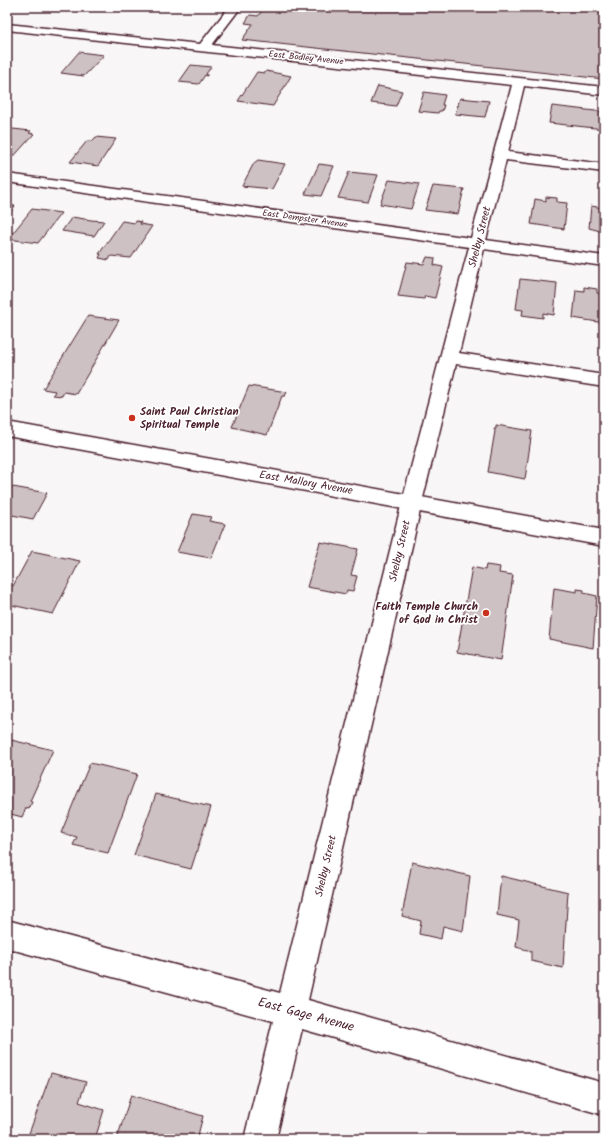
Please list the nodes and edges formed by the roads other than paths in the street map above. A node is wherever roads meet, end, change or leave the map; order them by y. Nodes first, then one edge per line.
1 (235, 7) edge
2 (7, 27) edge
3 (204, 47) junction
4 (519, 81) junction
5 (604, 91) edge
6 (500, 155) junction
7 (604, 168) edge
8 (7, 178) edge
9 (479, 244) junction
10 (604, 261) edge
11 (450, 357) junction
12 (604, 381) edge
13 (7, 429) edge
14 (412, 502) junction
15 (604, 538) edge
16 (7, 934) edge
17 (292, 1011) junction
18 (604, 1099) edge
19 (260, 1139) edge

1 - 3 street
2 - 3 street, East Bodley Avenue
3 - 4 street, East Bodley Avenue
4 - 5 street, East Bodley Avenue
4 - 6 street, Shelby Street
6 - 7 street
6 - 9 street, Shelby Street
8 - 9 street, East Dempster Avenue
9 - 10 street, East Dempster Avenue
9 - 11 street, Shelby Street
11 - 12 street
11 - 14 street, Shelby Street
13 - 14 street, East Mallory Avenue
14 - 15 street, East Mallory Avenue
14 - 17 street, Shelby Street
16 - 17 street, East Gage Avenue
17 - 18 street, East Gage Avenue
17 - 19 street, Shelby Street

